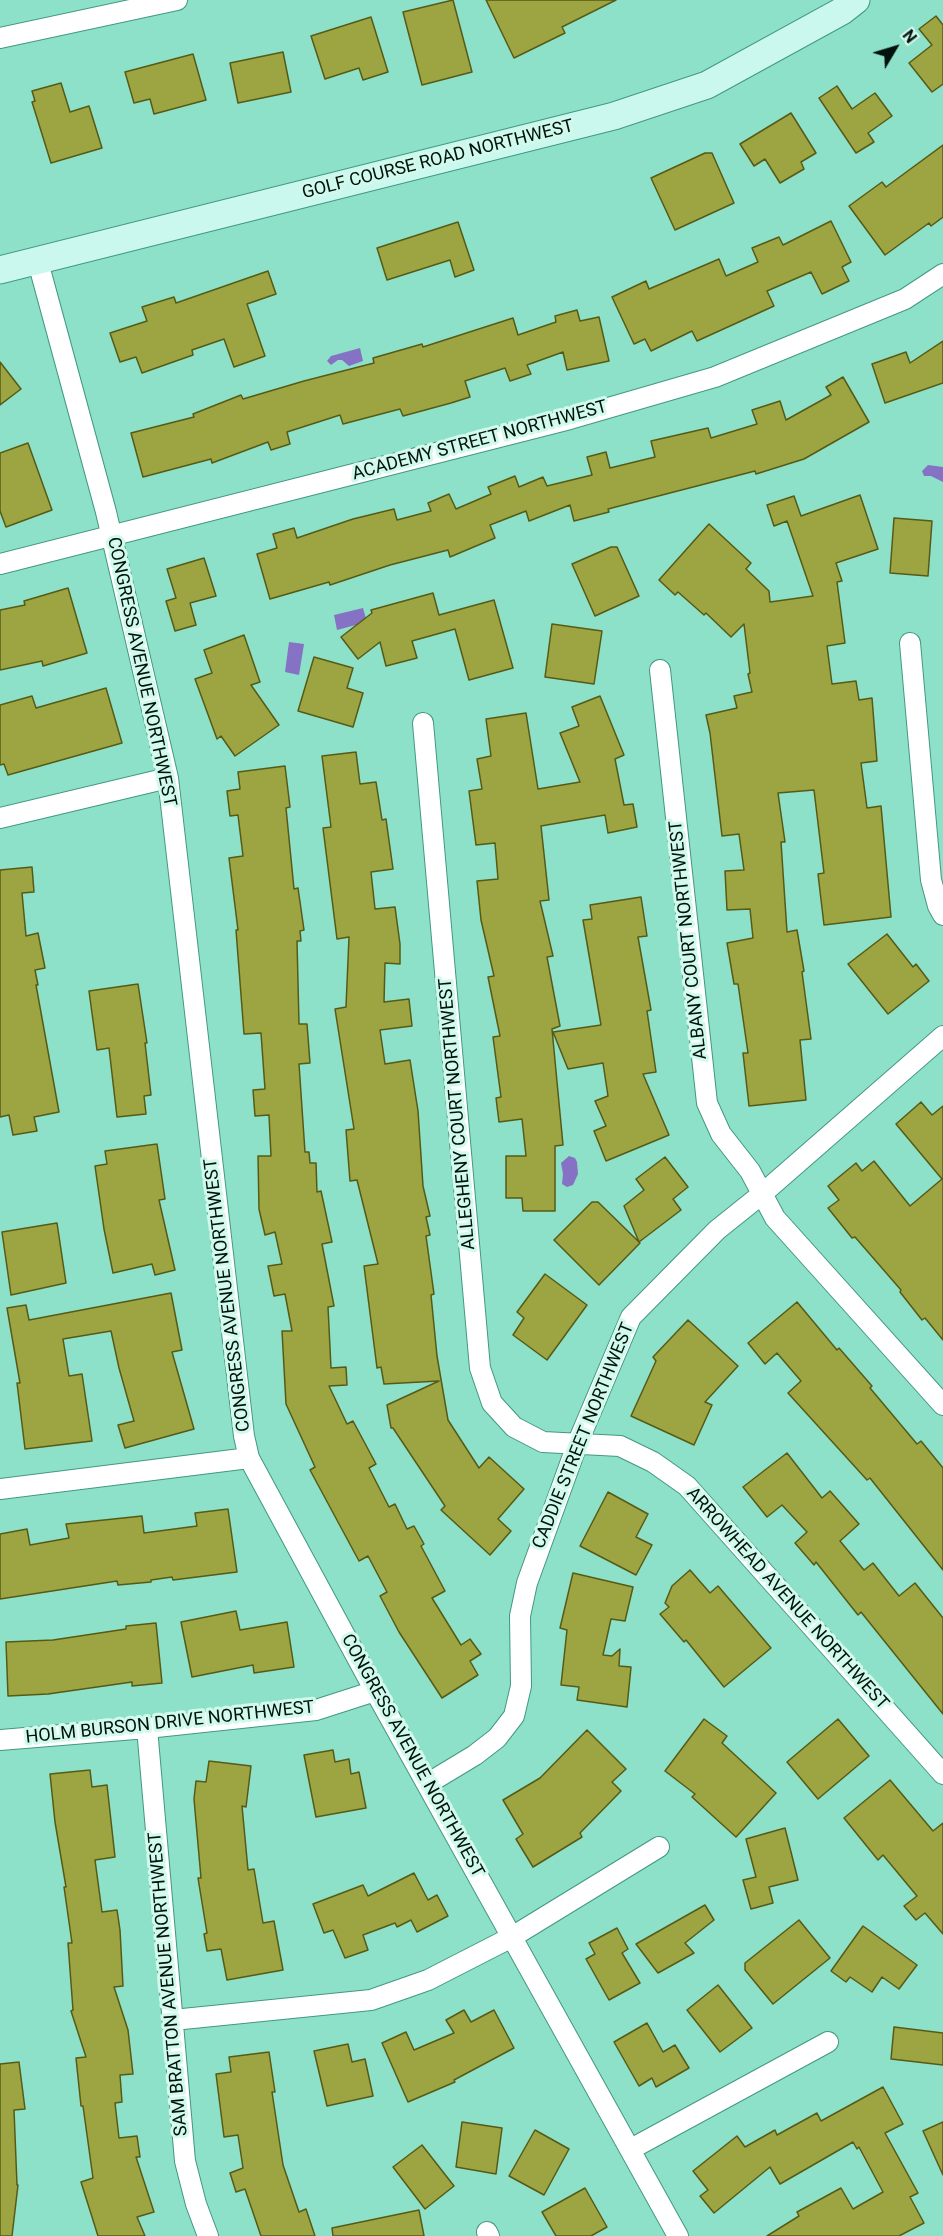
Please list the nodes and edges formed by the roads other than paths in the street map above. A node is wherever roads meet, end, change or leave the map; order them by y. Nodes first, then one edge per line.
1 (177, 0) edge
2 (856, 0) edge
3 (0, 38) edge
4 (38, 262) junction
5 (0, 270) edge
6 (943, 274) edge
7 (111, 536) junction
8 (0, 564) edge
9 (910, 643) dead end
10 (660, 670) dead end
11 (423, 723) dead end
12 (168, 778) junction
13 (0, 818) edge
14 (943, 915) edge
15 (943, 1036) edge
16 (762, 1194) junction
17 (943, 1405) edge
18 (579, 1442) junction
19 (249, 1458) junction
20 (0, 1489) edge
21 (375, 1691) junction
22 (147, 1728) junction
23 (0, 1740) edge
24 (943, 1774) edge
25 (428, 1784) junction
26 (659, 1847) dead end
27 (512, 1937) junction
28 (172, 2020) junction
29 (828, 2042) dead end
30 (631, 2149) junction
31 (208, 2236) edge
32 (678, 2236) edge

1 - 3 street
2 - 4 main road, GOLF COURSE ROAD NORTHWEST
4 - 5 main road, GOLF COURSE ROAD NORTHWEST
4 - 7 street, CONGRESS AVENUE NORTHWEST
6 - 7 street, ACADEMY STREET NORTHWEST
7 - 8 street, ACADEMY STREET NORTHWEST
7 - 12 street, CONGRESS AVENUE NORTHWEST
9 - 14 street
10 - 16 street, ALBANY COURT NORTHWEST
11 - 18 street, ALLEGHENY COURT NORTHWEST
12 - 13 street
12 - 19 street, CONGRESS AVENUE NORTHWEST
15 - 16 street, CADDIE STREET NORTHWEST
16 - 17 street, ALBANY COURT NORTHWEST
16 - 18 street, CADDIE STREET NORTHWEST
18 - 24 street, ARROWHEAD AVENUE NORTHWEST
18 - 25 street, CADDIE STREET NORTHWEST
19 - 20 street
19 - 21 street, CONGRESS AVENUE NORTHWEST
21 - 22 street, HOLM BURSON DRIVE NORTHWEST
21 - 25 street, CONGRESS AVENUE NORTHWEST
22 - 23 street, HOLM BURSON DRIVE NORTHWEST
22 - 28 street, SAM BRATTON AVENUE NORTHWEST
25 - 27 street, CONGRESS AVENUE NORTHWEST
26 - 27 street
27 - 28 street
27 - 30 street, CONGRESS AVENUE NORTHWEST
28 - 31 street, SAM BRATTON AVENUE NORTHWEST
29 - 30 street
30 - 32 street, CONGRESS AVENUE NORTHWEST

